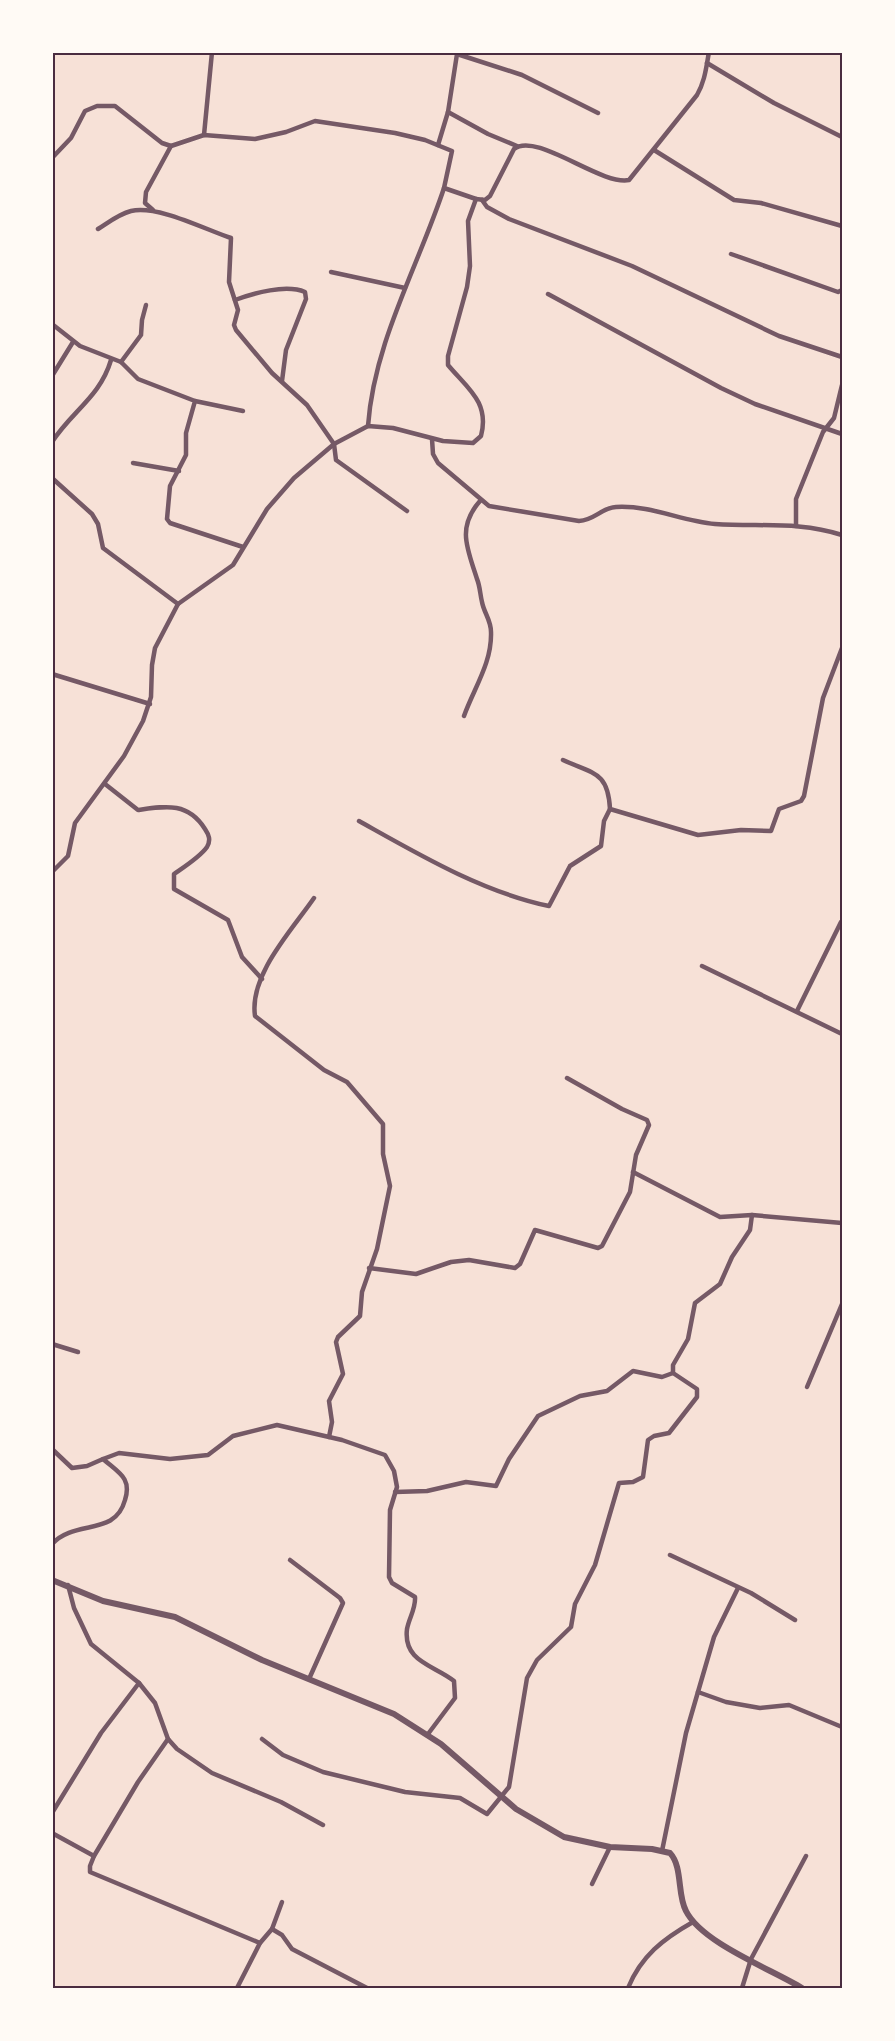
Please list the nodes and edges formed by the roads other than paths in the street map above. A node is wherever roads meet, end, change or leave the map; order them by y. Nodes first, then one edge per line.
1 (212, 52) edge
2 (709, 52) edge
3 (457, 53) edge
4 (707, 63) junction
5 (448, 112) junction
6 (598, 113) dead end
7 (204, 135) junction
8 (843, 137) edge
9 (438, 145) junction
10 (171, 146) junction
11 (518, 146) junction
12 (654, 150) junction
13 (52, 158) edge
14 (444, 188) junction
15 (479, 200) junction
16 (153, 210) junction
17 (843, 226) edge
18 (98, 229) dead end
19 (731, 254) dead end
20 (331, 272) dead end
21 (405, 288) junction
22 (843, 290) edge
23 (548, 294) dead end
24 (236, 300) junction
25 (146, 305) dead end
26 (52, 324) edge
27 (73, 342) junction
28 (843, 357) edge
29 (111, 360) junction
30 (121, 362) junction
31 (52, 376) edge
32 (282, 381) junction
33 (843, 385) edge
34 (195, 401) junction
35 (243, 411) dead end
36 (368, 426) junction
37 (827, 429) junction
38 (843, 434) edge
39 (432, 439) junction
40 (52, 442) edge
41 (334, 444) junction
42 (133, 463) dead end
43 (179, 471) junction
44 (52, 478) edge
45 (480, 501) junction
46 (407, 511) dead end
47 (796, 526) junction
48 (843, 535) edge
49 (243, 547) junction
50 (178, 604) junction
51 (842, 649) edge
52 (52, 674) edge
53 (150, 704) junction
54 (464, 716) dead end
55 (563, 760) dead end
56 (105, 784) junction
57 (610, 809) junction
58 (359, 821) dead end
59 (52, 872) edge
60 (314, 898) dead end
61 (841, 922) edge
62 (702, 966) dead end
63 (262, 979) junction
64 (798, 1011) junction
65 (843, 1034) edge
66 (567, 1078) dead end
67 (633, 1172) junction
68 (752, 1215) junction
69 (843, 1223) edge
70 (369, 1268) junction
71 (843, 1304) edge
72 (52, 1344) edge
73 (78, 1352) dead end
74 (673, 1374) junction
75 (807, 1387) dead end
76 (329, 1437) junction
77 (52, 1449) edge
78 (103, 1459) junction
79 (395, 1492) junction
80 (52, 1544) edge
81 (670, 1555) dead end
82 (290, 1560) dead end
83 (52, 1580) edge
84 (68, 1585) junction
85 (738, 1588) junction
86 (795, 1620) dead end
87 (309, 1679) junction
88 (140, 1683) junction
89 (698, 1692) junction
90 (843, 1727) edge
91 (428, 1734) junction
92 (168, 1738) junction
93 (262, 1739) dead end
94 (502, 1797) junction
95 (52, 1813) edge
96 (323, 1825) dead end
97 (52, 1833) edge
98 (610, 1847) junction
99 (662, 1851) junction
100 (94, 1856) junction
101 (806, 1856) dead end
102 (592, 1884) dead end
103 (282, 1902) dead end
104 (693, 1922) junction
105 (272, 1929) junction
106 (260, 1943) junction
107 (751, 1959) junction
108 (237, 1989) edge
109 (367, 1989) edge
110 (628, 1989) edge
111 (742, 1989) edge
112 (802, 1989) edge

1 - 7 street
2 - 4 street
3 - 5 street
3 - 6 street
4 - 8 street
4 - 12 street
5 - 9 street
5 - 11 street
7 - 9 street
7 - 10 street
9 - 14 street
10 - 13 street
10 - 16 street
11 - 12 street
11 - 15 street
12 - 17 street
14 - 15 street
14 - 21 street
15 - 28 street
15 - 39 street
16 - 18 street
16 - 24 street
19 - 22 street
20 - 21 street
21 - 36 street
23 - 37 street
24 - 32 street
24 - 32 street
25 - 30 street
26 - 27 street
27 - 29 street
27 - 31 street
29 - 30 street
29 - 40 street
30 - 34 street
32 - 41 street
33 - 37 street
34 - 35 street
34 - 43 street
36 - 39 street
36 - 41 street
37 - 38 street
37 - 47 street
39 - 45 street
41 - 46 street
41 - 49 street
42 - 43 street
43 - 49 street
44 - 50 street
45 - 47 street
45 - 54 street
47 - 48 street
49 - 50 street
50 - 53 street
51 - 57 street
52 - 53 street
53 - 56 street
55 - 57 street
56 - 59 street
56 - 63 street
57 - 58 street
60 - 63 street
61 - 64 street
62 - 64 street
63 - 70 street
64 - 65 street
66 - 67 street
67 - 68 street
67 - 70 street
68 - 69 street
68 - 74 street
70 - 76 street
71 - 75 street
72 - 73 street
74 - 79 street
74 - 94 street
76 - 78 street
76 - 79 street
77 - 78 street
78 - 80 street
79 - 91 street
81 - 85 street
82 - 87 street
83 - 84 street
84 - 87 street
84 - 88 street
85 - 86 street
85 - 89 street
87 - 91 street
88 - 92 street
88 - 95 street
89 - 90 street
89 - 99 street
91 - 94 street
92 - 96 street
92 - 100 street
93 - 94 street
94 - 98 street
97 - 100 street
98 - 99 street
98 - 102 street
99 - 104 street
100 - 106 street
101 - 107 street
103 - 105 street
104 - 107 street
104 - 110 street
105 - 106 street
105 - 109 street
106 - 108 street
107 - 111 street
107 - 112 street

